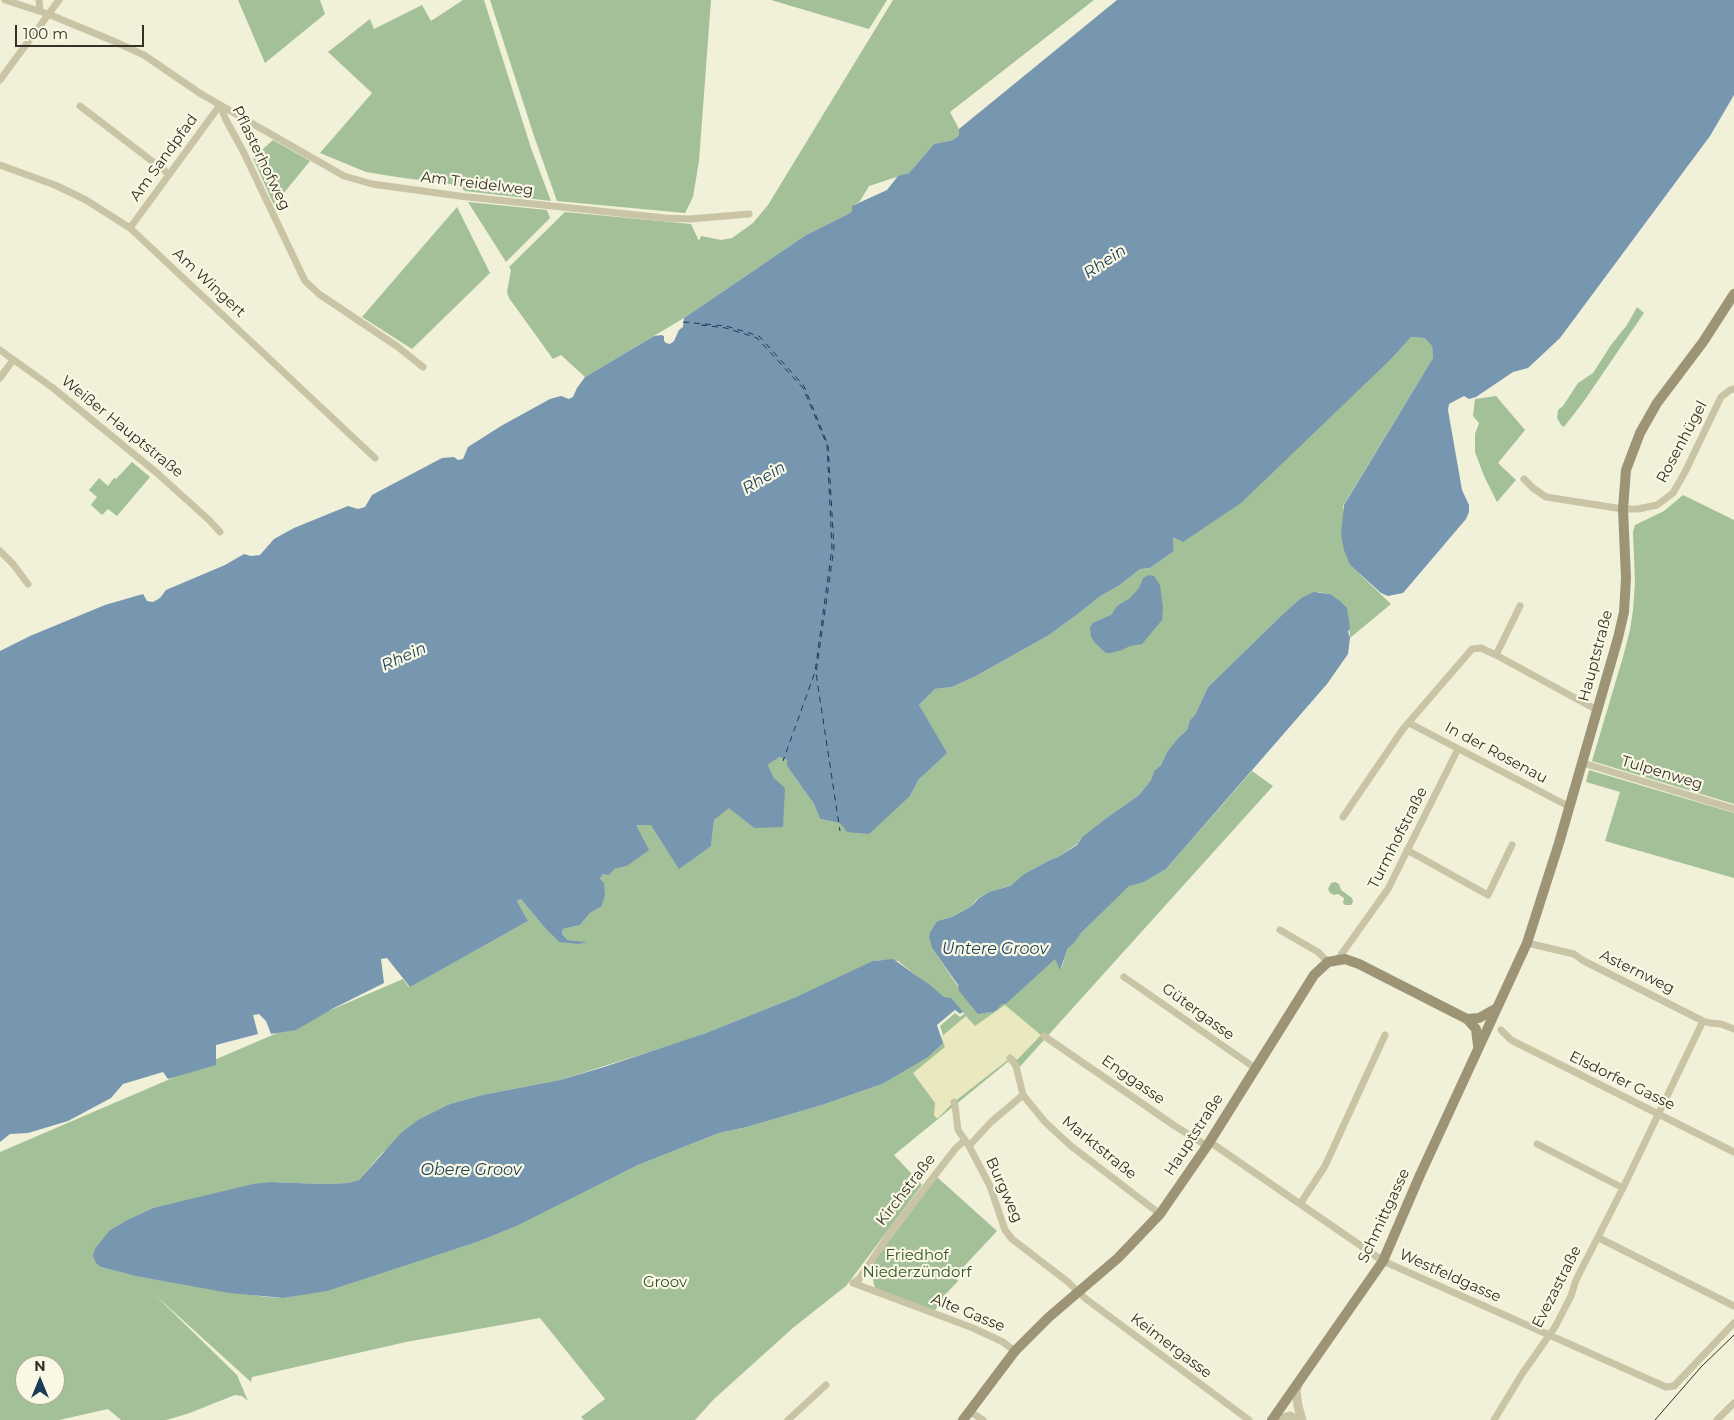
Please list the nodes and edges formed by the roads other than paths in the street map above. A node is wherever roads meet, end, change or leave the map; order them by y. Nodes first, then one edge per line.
1 (5, 0) edge
2 (39, 0) edge
3 (59, 0) edge
4 (40, 11) junction
5 (48, 14) junction
6 (0, 80) edge
7 (220, 105) junction
8 (80, 106) dead end
9 (0, 165) edge
10 (169, 174) junction
11 (749, 214) dead end
12 (130, 228) junction
13 (1734, 294) edge
14 (0, 350) edge
15 (13, 360) junction
16 (423, 368) dead end
17 (0, 378) edge
18 (1734, 389) edge
19 (376, 458) dead end
20 (1524, 479) dead end
21 (1622, 509) junction
22 (220, 532) dead end
23 (1, 552) edge
24 (28, 584) dead end
25 (1520, 606) dead end
26 (1496, 655) junction
27 (1597, 710) junction
28 (1409, 723) junction
29 (1458, 749) junction
30 (1583, 763) junction
31 (1570, 807) junction
32 (1734, 809) edge
33 (1343, 818) dead end
34 (1512, 845) dead end
35 (1407, 850) junction
36 (1280, 930) dead end
37 (1527, 943) junction
38 (1333, 961) junction
39 (1124, 977) dead end
40 (1496, 1008) junction
41 (1467, 1019) junction
42 (1703, 1021) junction
43 (1734, 1029) edge
44 (1501, 1030) dead end
45 (1044, 1036) dead end
46 (1385, 1036) dead end
47 (1478, 1046) junction
48 (1010, 1058) dead end
49 (1255, 1068) junction
50 (1023, 1094) junction
51 (954, 1102) dead end
52 (1658, 1114) junction
53 (967, 1143) junction
54 (1209, 1144) junction
55 (1537, 1144) dead end
56 (1734, 1152) edge
57 (1624, 1188) junction
58 (1300, 1204) junction
59 (1160, 1214) junction
60 (1599, 1238) junction
61 (1383, 1261) junction
62 (853, 1283) joint
63 (1078, 1292) junction
64 (1734, 1306) edge
65 (1734, 1323) edge
66 (1549, 1335) junction
67 (1015, 1350) junction
68 (1299, 1381) junction
69 (826, 1384) dead end
70 (1734, 1403) edge
71 (969, 1411) junction
72 (788, 1420) edge
73 (963, 1420) edge
74 (983, 1420) edge
75 (1249, 1420) edge
76 (1274, 1420) edge
77 (1300, 1420) edge
78 (1494, 1420) edge
79 (1717, 1420) edge

1 - 4 street, Pflasterhofweg
2 - 4 street
3 - 5 street
4 - 5 street, Pflasterhofweg
5 - 6 street
5 - 7 street, Pflasterhofweg
7 - 10 street, Am Sandpfad
7 - 11 street, Am Treidelweg
7 - 16 street, Pflasterhofweg
8 - 10 street
9 - 12 street, Am Wingert
10 - 12 street, Am Sandpfad
12 - 19 street, Am Wingert
13 - 21 main road, Hauptstraße
14 - 15 street, Weißer Hauptstraße
15 - 17 street
15 - 22 street, Weißer Hauptstraße
18 - 21 street, Rosenhügel
20 - 21 street, Rosenhügel
21 - 27 main road, Hauptstraße
23 - 24 street
25 - 26 street
26 - 27 street
26 - 28 street
27 - 30 main road, Hauptstraße
28 - 29 street, In der Rosenau
28 - 33 street
29 - 31 street, In der Rosenau
29 - 35 street, Turmhofstraße
30 - 31 main road, Hauptstraße
30 - 32 street, Tulpenweg
31 - 37 main road, Hauptstraße
34 - 35 street
35 - 38 street, Turmhofstraße
36 - 38 street
37 - 40 main road, Hauptstraße
37 - 42 street, Asternweg
38 - 41 main road
38 - 49 main road, Hauptstraße
39 - 49 street, Gütergasse
40 - 41 main road
40 - 47 main road, Schmittgasse
41 - 47 main road
42 - 43 street, Asternweg
42 - 52 street, Evezastraße
44 - 52 street, Elsdorfer Gasse
45 - 54 street, Enggasse
46 - 58 street
47 - 61 main road, Schmittgasse
48 - 50 street, Marktstraße
49 - 54 main road, Hauptstraße
50 - 53 street, Kirchstraße
50 - 59 street, Marktstraße
51 - 53 street, Burgweg
52 - 56 street, Elsdorfer Gasse
52 - 57 street, Evezastraße
53 - 62 street, Kirchstraße
53 - 63 street, Burgweg
54 - 58 street, Westfeldgasse
54 - 59 main road, Hauptstraße
55 - 57 street
57 - 60 street, Evezastraße
58 - 61 street, Westfeldgasse
59 - 63 main road, Hauptstraße
60 - 64 street
60 - 66 street, Evezastraße
61 - 66 street, Westfeldgasse
61 - 68 main road, Schmittgasse
62 - 67 street, Alte Gasse
63 - 67 main road, Hauptstraße
63 - 75 street, Keimergasse
65 - 66 street, Westfeldgasse
66 - 78 street, Evezastraße
67 - 71 main road, Hauptstraße
68 - 76 main road, Schmittgasse
68 - 77 street
69 - 72 street
70 - 79 street
71 - 73 main road, Hauptstraße
71 - 74 street
76 - 77 street

